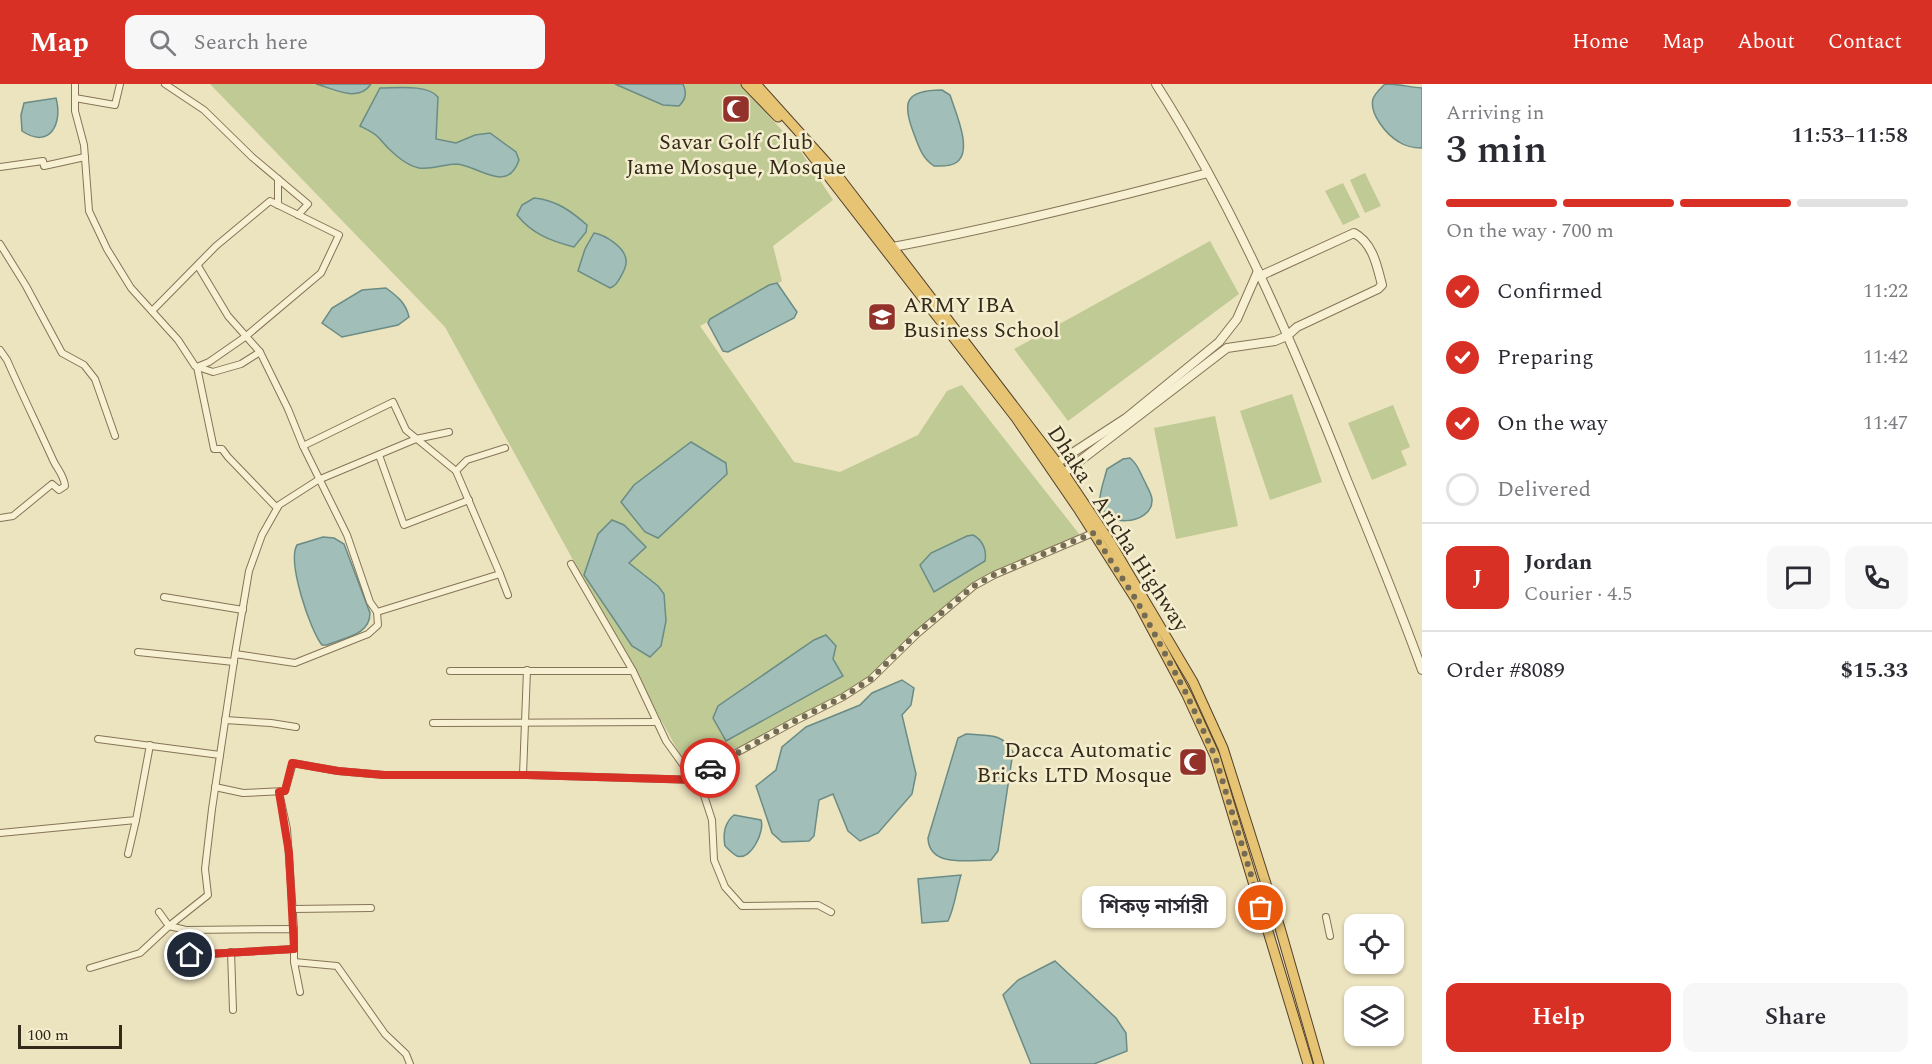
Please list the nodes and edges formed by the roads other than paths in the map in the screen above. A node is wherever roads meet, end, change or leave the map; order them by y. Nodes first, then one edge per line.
1 (75, 84) edge
2 (120, 84) edge
3 (165, 84) edge
4 (746, 84) edge
5 (756, 84) edge
6 (1156, 84) edge
7 (75, 98) junction
8 (85, 158) junction
9 (0, 167) edge
10 (1208, 173) junction
11 (278, 179) junction
12 (278, 205) junction
13 (298, 215) junction
14 (0, 244) edge
15 (893, 247) junction
16 (198, 266) junction
17 (1259, 273) junction
18 (152, 311) junction
19 (1287, 336) junction
20 (245, 337) junction
21 (0, 350) edge
22 (260, 352) junction
23 (198, 367) junction
24 (449, 432) dead end
25 (115, 436) dead end
26 (416, 439) junction
27 (303, 446) junction
28 (505, 448) dead end
29 (379, 455) junction
30 (1057, 463) junction
31 (456, 471) junction
32 (1064, 473) junction
33 (318, 480) junction
34 (469, 500) junction
35 (277, 508) junction
36 (0, 518) edge
37 (1093, 533) junction
38 (571, 564) dead end
39 (500, 574) junction
40 (508, 595) dead end
41 (164, 597) dead end
42 (243, 610) junction
43 (377, 612) junction
44 (138, 652) dead end
45 (236, 654) junction
46 (234, 663) junction
47 (527, 670) junction
48 (1422, 670) edge
49 (450, 671) dead end
50 (633, 672) junction
51 (225, 720) junction
52 (657, 722) junction
53 (433, 723) dead end
54 (525, 723) junction
55 (296, 727) dead end
56 (98, 739) dead end
57 (150, 745) junction
58 (220, 755) junction
59 (523, 775) junction
60 (696, 780) junction
61 (215, 787) junction
62 (279, 792) junction
63 (136, 820) junction
64 (0, 833) edge
65 (129, 854) dead end
66 (371, 908) dead end
67 (293, 909) junction
68 (159, 912) dead end
69 (831, 912) dead end
70 (1326, 917) dead end
71 (169, 926) junction
72 (294, 929) junction
73 (196, 932) junction
74 (1330, 936) dead end
75 (294, 949) junction
76 (231, 952) junction
77 (294, 962) junction
78 (90, 968) dead end
79 (300, 992) dead end
80 (233, 1010) dead end
81 (410, 1064) edge
82 (1308, 1064) edge
83 (1319, 1064) edge

1 - 7 street
2 - 7 street
3 - 11 street
4 - 37 highway
5 - 15 highway, Dhaka - Aricha Highway
6 - 10 street
7 - 8 street
8 - 9 street
8 - 18 street
10 - 15 street
10 - 17 street
11 - 12 street
11 - 13 street
12 - 13 street
12 - 16 street
13 - 20 street
14 - 25 street
15 - 30 highway, Dhaka - Aricha Highway
16 - 18 street
16 - 20 street
17 - 19 street
17 - 19 street
17 - 30 street
18 - 23 street
19 - 32 street
19 - 48 street
20 - 22 street
20 - 23 street
21 - 36 street
22 - 23 street
22 - 27 street
23 - 35 street
24 - 26 street
26 - 27 street
26 - 29 street
26 - 31 street
27 - 33 street
28 - 31 street
29 - 33 street
29 - 34 street
30 - 32 highway, Dhaka - Aricha Highway
31 - 34 street
32 - 83 highway, Dhaka - Aricha Highway
33 - 35 street
33 - 43 street
34 - 39 street
35 - 42 street
37 - 60 street
37 - 82 highway
38 - 50 street
39 - 40 street
39 - 43 street
41 - 42 street
42 - 45 street
43 - 45 street
44 - 46 street
45 - 46 street
46 - 51 street
47 - 49 street
47 - 50 street
47 - 54 street
50 - 52 street
51 - 55 street
51 - 58 street
52 - 54 street
52 - 60 street
53 - 54 street
54 - 59 street
56 - 57 street
57 - 58 street
57 - 63 street
58 - 61 street
59 - 60 street
59 - 62 street
60 - 69 street
61 - 62 street
61 - 71 street
62 - 67 street
63 - 64 street
63 - 65 street
66 - 67 street
67 - 72 street
68 - 71 street
70 - 74 street
71 - 73 street
71 - 78 street
72 - 73 street
72 - 75 street
73 - 76 street
75 - 76 street
75 - 77 street
76 - 80 street
77 - 79 street
77 - 81 street

